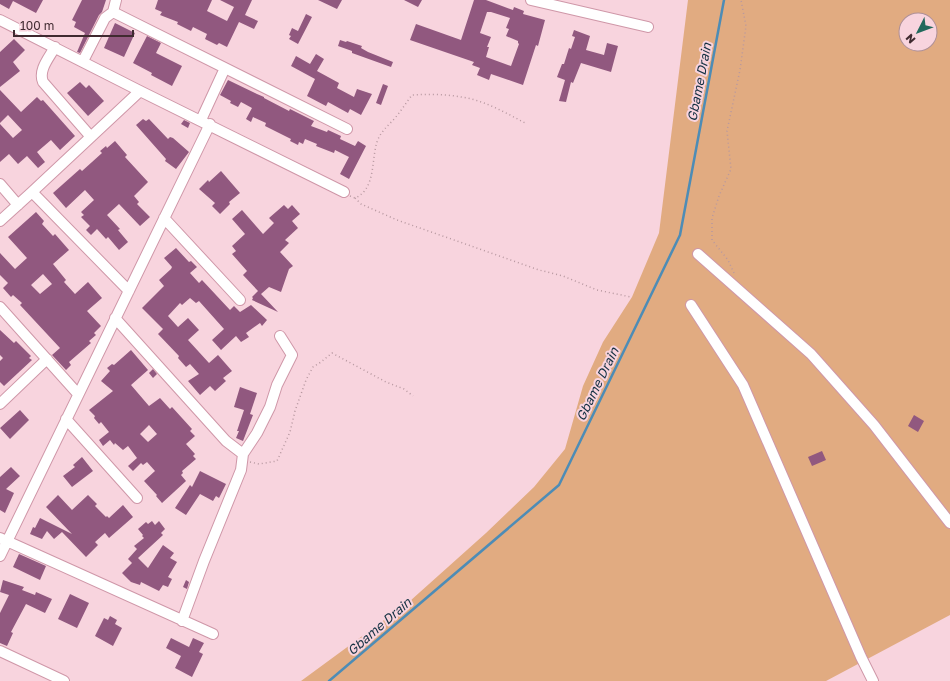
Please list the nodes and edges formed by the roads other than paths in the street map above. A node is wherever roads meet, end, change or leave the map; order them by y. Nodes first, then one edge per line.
1 (116, 0) edge
2 (531, 0) edge
3 (545, 2) edge
4 (113, 12) junction
5 (0, 20) edge
6 (648, 27) dead end
7 (55, 47) junction
8 (83, 61) junction
9 (225, 68) junction
10 (140, 91) junction
11 (205, 122) junction
12 (346, 129) dead end
13 (91, 137) junction
14 (0, 184) edge
15 (32, 192) junction
16 (344, 192) road end
17 (18, 205) junction
18 (164, 218) junction
19 (0, 221) edge
20 (698, 254) dead end
21 (128, 291) junction
22 (240, 300) dead end
23 (691, 305) dead end
24 (0, 307) edge
25 (116, 318) junction
26 (280, 336) dead end
27 (47, 359) junction
28 (78, 394) junction
29 (0, 404) edge
30 (66, 419) junction
31 (242, 458) junction
32 (137, 498) dead end
33 (950, 522) edge
34 (3, 540) edge
35 (0, 556) edge
36 (182, 621) junction
37 (213, 634) dead end
38 (0, 651) edge
39 (64, 681) edge
40 (873, 681) edge

1 - 4 street
2 - 3 street
3 - 6 street
4 - 8 street
4 - 9 street
5 - 7 street
7 - 8 street
7 - 13 street
8 - 10 street
9 - 11 street
9 - 12 street
10 - 11 street
10 - 13 street
11 - 16 street
11 - 18 street
13 - 15 street
14 - 17 street
15 - 17 street
15 - 21 street
17 - 19 street
18 - 21 street
18 - 22 street
20 - 33 street
21 - 25 street
23 - 40 street
24 - 27 street
25 - 28 street
25 - 31 street
26 - 31 street
27 - 28 street
27 - 29 street
28 - 30 street
30 - 32 street
30 - 34 street
31 - 36 street
34 - 35 street
34 - 36 street
36 - 37 street
38 - 39 street

